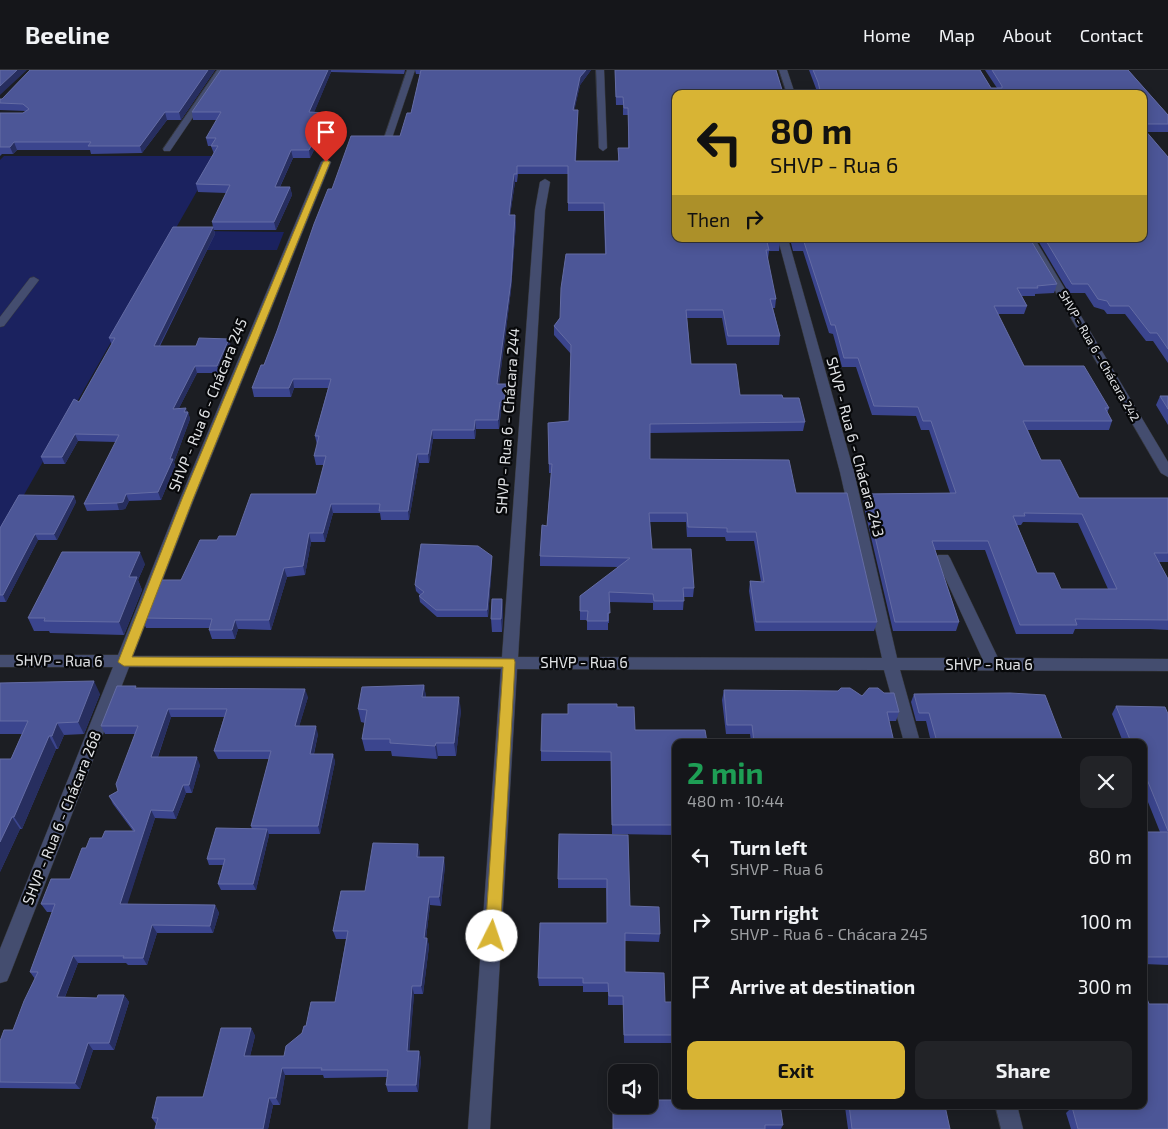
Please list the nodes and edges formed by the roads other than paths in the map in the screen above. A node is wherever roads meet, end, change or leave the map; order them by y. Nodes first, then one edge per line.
1 (221, 70) edge
2 (411, 70) edge
3 (600, 70) edge
4 (783, 70) edge
5 (790, 90) edge
6 (388, 138) edge
7 (603, 148) dead end
8 (168, 149) dead end
9 (326, 162) dead end
10 (545, 182) dead end
11 (784, 242) edge
12 (1032, 242) edge
13 (34, 280) dead end
14 (0, 324) edge
15 (1168, 473) edge
16 (943, 558) dead end
17 (0, 661) edge
18 (124, 662) junction
19 (509, 662) junction
20 (891, 665) junction
21 (993, 665) junction
22 (1168, 665) edge
23 (911, 739) edge
24 (0, 974) edge
25 (1007, 1109) edge
26 (479, 1129) edge
27 (1012, 1129) edge

1 - 8 street
2 - 6 street
3 - 7 street
4 - 5 street
9 - 18 street, SHVP - Rua 6 - Chácara 245
10 - 19 street, SHVP - Rua 6 - Chácara 244
11 - 20 street, SHVP - Rua 6 - Chácara 243
12 - 15 street, SHVP - Rua 6 - Chácara 242
13 - 14 street
16 - 21 street
17 - 18 street, SHVP - Rua 6
18 - 19 street, SHVP - Rua 6
18 - 24 street, SHVP - Rua 6 - Chácara 268
19 - 20 street, SHVP - Rua 6
19 - 26 street, SHVP - Rua 6 - Chácara 244
20 - 21 street, SHVP - Rua 6
20 - 23 street, SHVP - Rua 6 - Chácara 243
21 - 22 street, SHVP - Rua 6
25 - 27 street

